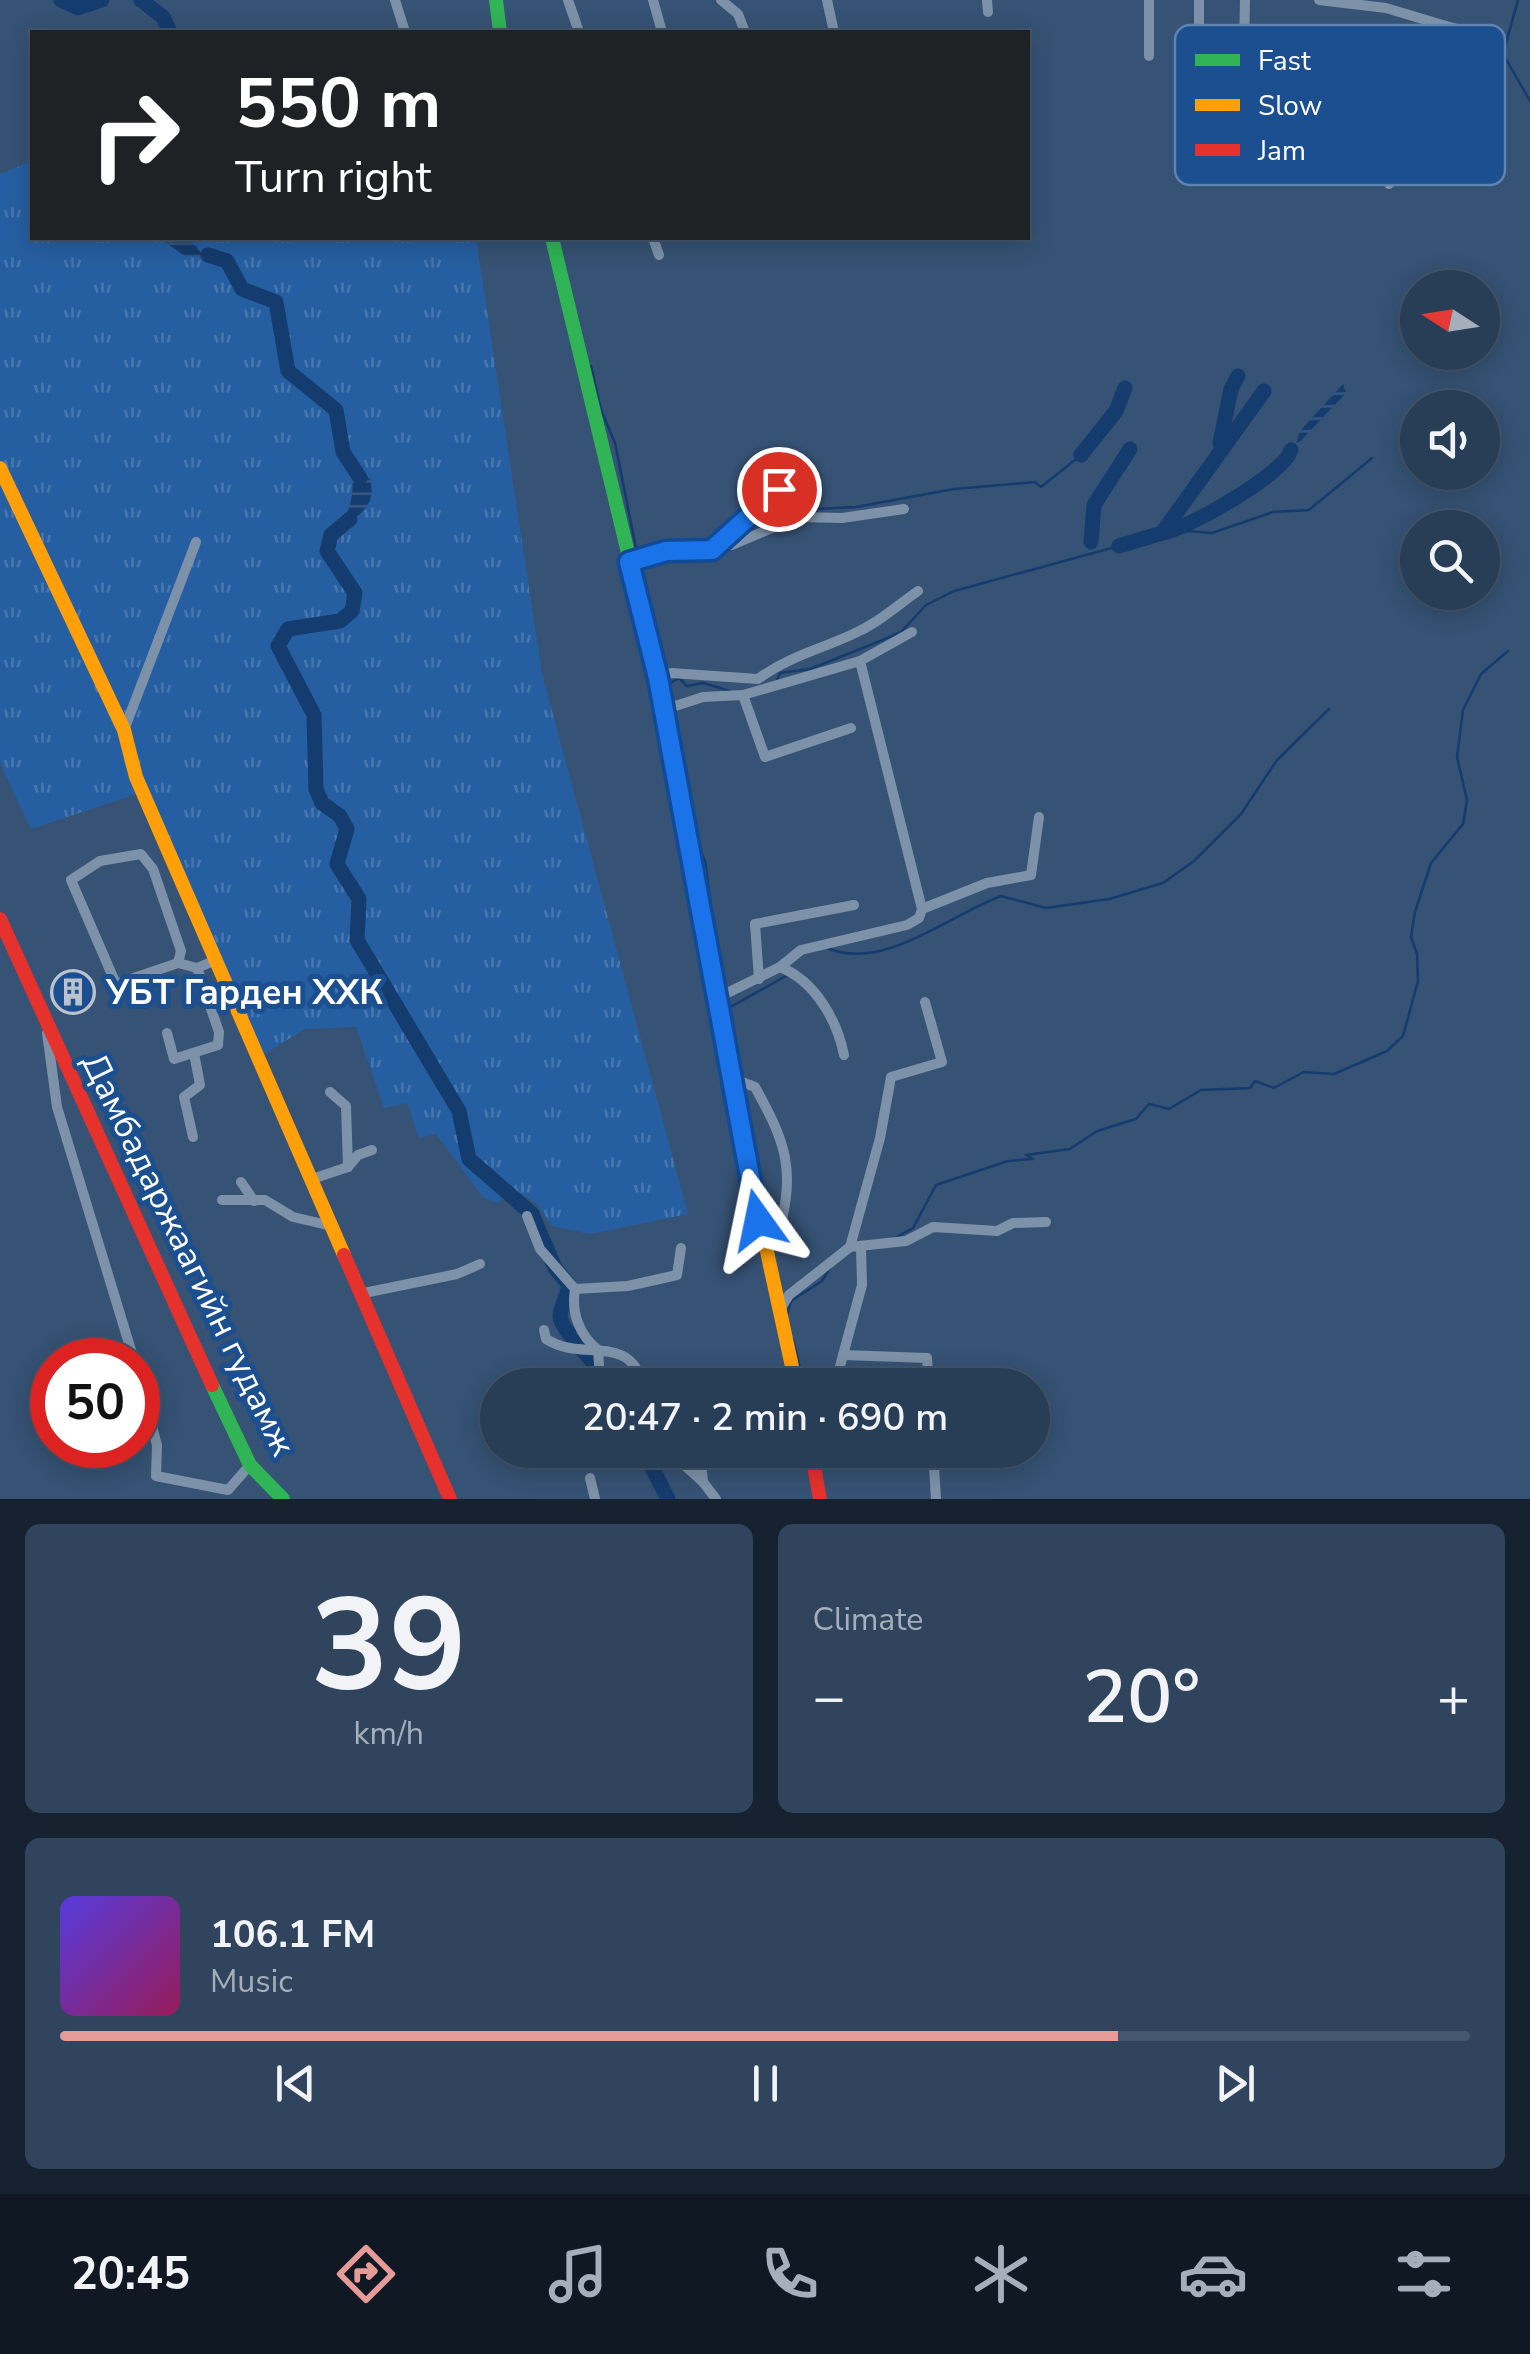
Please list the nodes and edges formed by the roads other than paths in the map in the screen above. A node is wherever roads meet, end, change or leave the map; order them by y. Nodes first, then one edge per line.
1 (395, 0) edge
2 (496, 0) edge
3 (568, 0) edge
4 (652, 0) edge
5 (721, 0) edge
6 (827, 0) edge
7 (1149, 0) edge
8 (1200, 0) edge
9 (1245, 0) edge
10 (1319, 0) edge
11 (1200, 25) edge
12 (1245, 25) edge
13 (1443, 25) edge
14 (404, 30) edge
15 (500, 30) edge
16 (578, 30) edge
17 (661, 30) edge
18 (744, 30) edge
19 (834, 30) edge
20 (1149, 56) dead end
21 (552, 240) edge
22 (654, 240) edge
23 (660, 255) dead end
24 (0, 468) edge
25 (779, 489) dead end
26 (904, 509) dead end
27 (196, 542) dead end
28 (712, 550) junction
29 (629, 562) junction
30 (918, 590) dead end
31 (912, 632) dead end
32 (860, 661) junction
33 (658, 678) junction
34 (743, 695) junction
35 (664, 710) junction
36 (851, 728) dead end
37 (124, 730) junction
38 (1039, 817) dead end
39 (854, 904) dead end
40 (922, 909) junction
41 (0, 919) edge
42 (216, 960) junction
43 (178, 963) junction
44 (780, 967) junction
45 (197, 968) junction
46 (759, 979) junction
47 (715, 999) junction
48 (925, 1002) dead end
49 (46, 1023) junction
50 (168, 1032) dead end
51 (194, 1053) junction
52 (844, 1055) dead end
53 (729, 1077) junction
54 (330, 1092) dead end
55 (193, 1137) dead end
56 (372, 1150) dead end
57 (348, 1167) junction
58 (312, 1179) junction
59 (240, 1182) dead end
60 (222, 1200) dead end
61 (254, 1201) junction
62 (527, 1216) dead end
63 (1046, 1222) dead end
64 (333, 1226) junction
65 (764, 1242) junction
66 (681, 1248) dead end
67 (856, 1248) junction
68 (480, 1264) dead end
69 (575, 1289) junction
70 (359, 1294) junction
71 (778, 1312) junction
72 (544, 1330) dead end
73 (127, 1338) edge
74 (590, 1350) junction
75 (844, 1355) junction
76 (596, 1368) edge
77 (639, 1368) edge
78 (792, 1368) edge
79 (841, 1368) edge
80 (927, 1368) edge
81 (250, 1465) junction
82 (156, 1468) edge
83 (688, 1468) edge
84 (702, 1468) edge
85 (814, 1468) edge
86 (934, 1468) edge
87 (590, 1478) dead end
88 (703, 1482) junction
89 (206, 1488) junction
90 (198, 1499) edge
91 (283, 1499) edge
92 (450, 1499) edge
93 (594, 1499) edge
94 (716, 1499) edge
95 (820, 1499) edge
96 (936, 1499) edge

1 - 14 street
2 - 15 main road
3 - 16 street
4 - 17 street
5 - 18 street
6 - 19 street
7 - 20 street
8 - 11 street
9 - 12 street
10 - 13 street
21 - 29 main road
22 - 23 street
24 - 37 main road
25 - 28 street
26 - 28 street
27 - 37 street
28 - 29 street
29 - 33 main road
30 - 33 street
31 - 32 street
32 - 34 street
32 - 40 street
33 - 35 main road
34 - 35 street
34 - 36 street
35 - 47 main road
37 - 42 main road
38 - 40 street
39 - 46 street
40 - 44 street
41 - 49 main road, Дамбадаржаагийн гудамж
42 - 45 street
42 - 58 main road
43 - 43 street
43 - 45 street
44 - 46 street
44 - 52 street
45 - 51 street
46 - 47 street
47 - 53 main road
48 - 67 street
49 - 73 street
49 - 81 main road, Дамбадаржаагийн гудамж
50 - 51 street
51 - 55 street
53 - 65 main road
53 - 65 street
54 - 57 street
56 - 57 street
57 - 58 street
58 - 64 main road
59 - 61 street
60 - 61 street
61 - 64 street
62 - 69 street
63 - 67 street
64 - 70 main road
65 - 71 main road
66 - 69 street
67 - 71 street
67 - 75 street
68 - 70 street
69 - 74 street
70 - 92 main road
71 - 78 main road
72 - 74 street
74 - 76 street
74 - 77 street
75 - 79 street
75 - 80 street
81 - 89 street
81 - 91 main road, Дамбадаржаагийн гудамж
82 - 89 street
83 - 88 street
84 - 88 street
85 - 95 main road
86 - 96 street
87 - 93 street
88 - 94 street
89 - 90 street

